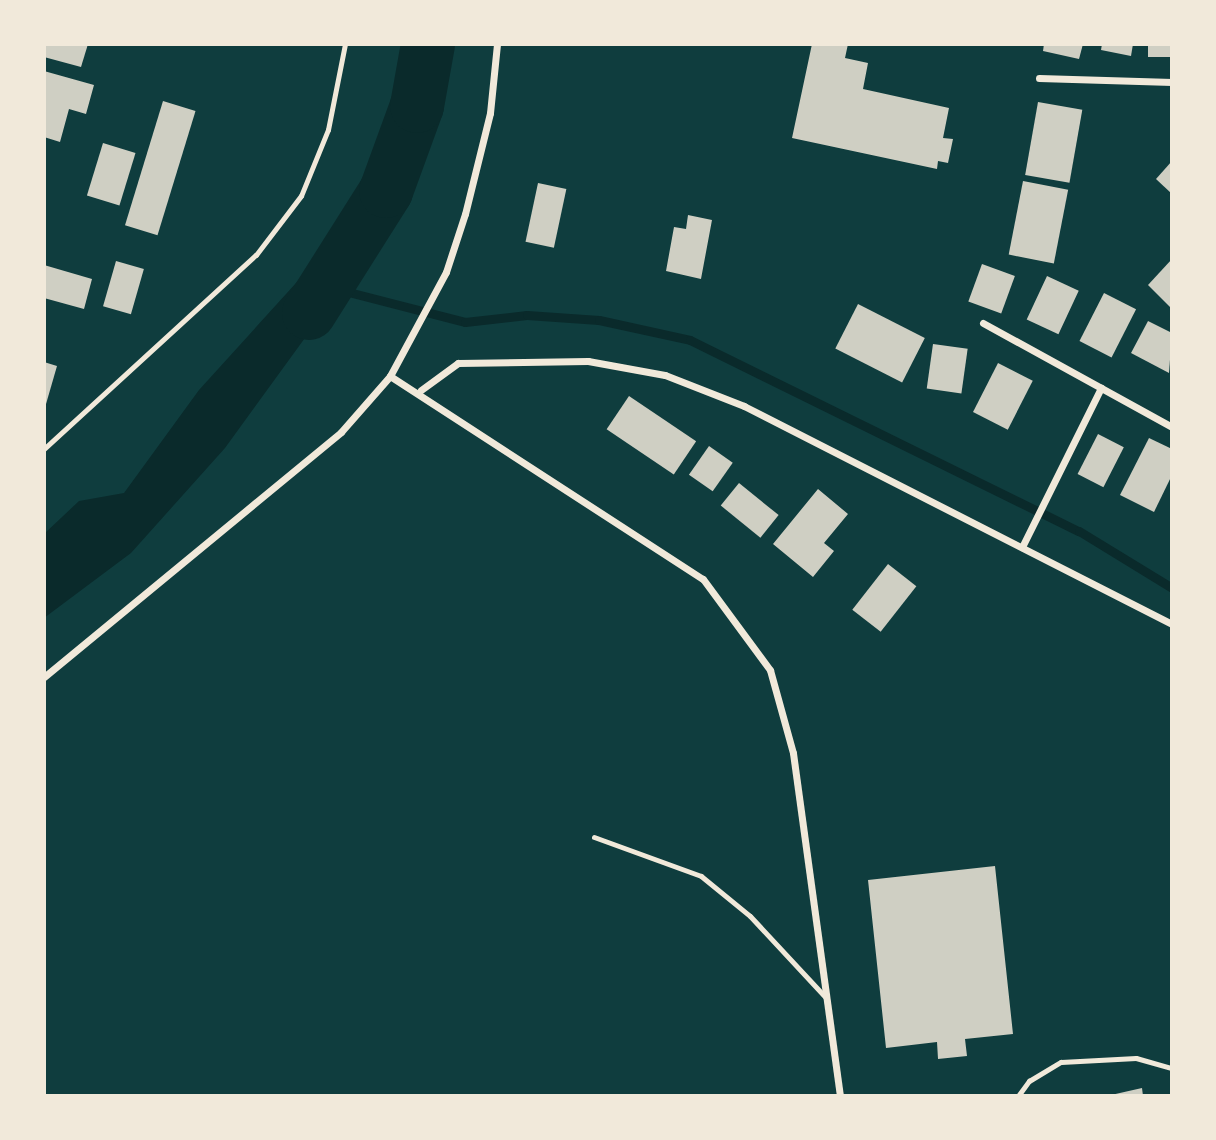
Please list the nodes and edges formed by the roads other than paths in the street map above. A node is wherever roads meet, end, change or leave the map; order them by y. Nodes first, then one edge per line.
1 (497, 44) edge
2 (1039, 78) dead end
3 (1172, 82) edge
4 (983, 323) dead end
5 (390, 376) junction
6 (1101, 388) junction
7 (421, 390) junction
8 (1172, 427) edge
9 (1022, 547) junction
10 (1172, 624) edge
11 (44, 677) edge
12 (594, 837) dead end
13 (829, 1001) junction
14 (1172, 1069) edge
15 (840, 1096) edge
16 (1018, 1096) edge

1 - 5 street
2 - 3 street
4 - 6 street
5 - 7 street
5 - 11 street
6 - 8 street
6 - 9 street
7 - 9 street
7 - 13 street
9 - 10 street
12 - 13 lane
13 - 15 street
14 - 16 lane

